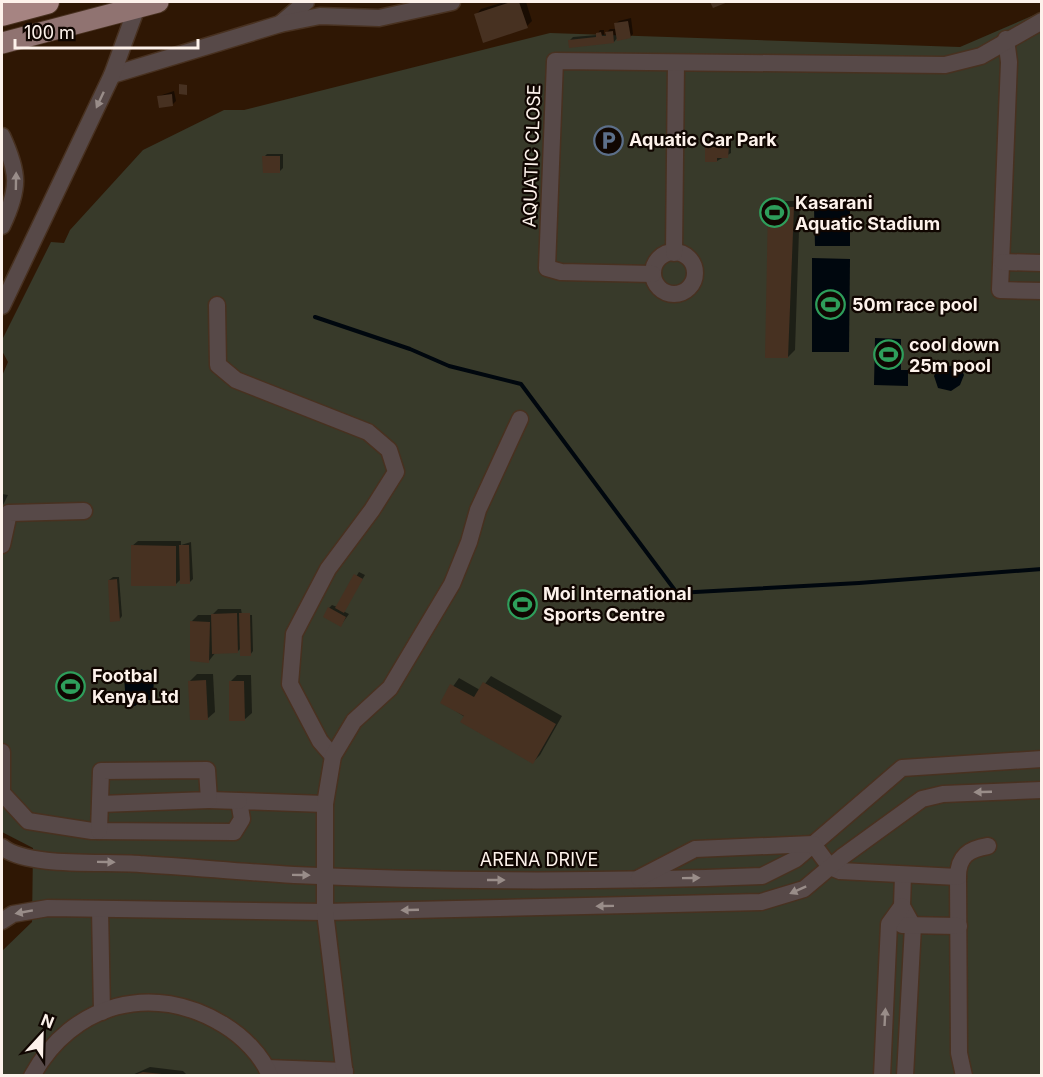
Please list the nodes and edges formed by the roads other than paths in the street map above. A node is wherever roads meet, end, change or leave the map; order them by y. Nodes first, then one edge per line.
1 (47, 2) edge
2 (158, 2) edge
3 (306, 2) edge
4 (452, 2) edge
5 (137, 7) junction
6 (2, 14) edge
7 (1041, 21) edge
8 (280, 24) junction
9 (1006, 39) junction
10 (2, 43) edge
11 (676, 63) junction
12 (112, 75) junction
13 (2, 136) edge
14 (2, 226) edge
15 (674, 253) junction
16 (1002, 262) junction
17 (1041, 263) edge
18 (653, 274) junction
19 (1041, 291) edge
20 (217, 305) dead end
21 (2, 306) edge
22 (520, 419) dead end
23 (84, 511) dead end
24 (2, 545) edge
25 (2, 752) edge
26 (333, 756) junction
27 (1041, 759) edge
28 (1041, 790) edge
29 (209, 800) junction
30 (238, 801) junction
31 (99, 804) junction
32 (325, 804) junction
33 (99, 831) junction
34 (813, 844) junction
35 (988, 846) dead end
36 (2, 847) edge
37 (830, 867) junction
38 (326, 875) junction
39 (903, 875) junction
40 (958, 877) junction
41 (638, 879) junction
42 (902, 906) junction
43 (100, 909) junction
44 (325, 912) junction
45 (2, 921) edge
46 (889, 924) junction
47 (913, 926) junction
48 (958, 926) junction
49 (102, 1012) junction
50 (268, 1072) edge
51 (345, 1073) edge
52 (32, 1076) edge
53 (882, 1076) edge
54 (905, 1076) edge
55 (964, 1076) edge

1 - 6 highway
2 - 5 main road
3 - 8 street
4 - 8 street
5 - 10 main road
5 - 12 street
7 - 9 street, AQUATIC CLOSE
8 - 12 street
9 - 11 street, AQUATIC CLOSE
9 - 16 street
11 - 15 street
11 - 18 street, AQUATIC CLOSE
12 -> 21 street
14 -> 13 street
15 - 18 street
15 - 18 street
16 - 17 street
16 - 19 street
20 - 26 street
22 - 26 street
23 - 24 street
25 - 33 street
26 - 32 street
27 - 34 street, ARENA DRIVE
28 -> 37 street
29 - 30 street
29 - 31 street
29 - 31 street
30 - 32 street
30 - 33 street
31 - 33 street
32 - 38 street
34 - 37 street
34 - 41 street
41 -> 34 street, ARENA DRIVE
35 - 40 street
36 -> 38 street, ARENA DRIVE
37 - 39 street
37 -> 44 street
38 -> 41 street, ARENA DRIVE
38 - 44 street
39 - 40 street
39 - 42 street
40 - 48 street
42 - 46 street
42 - 47 street
43 - 44 street
43 -> 45 street
43 - 49 street
44 - 51 street
46 - 47 street
53 -> 46 street
47 - 48 street
47 - 54 street
48 - 55 street
49 - 50 street
49 - 52 street
50 - 51 street

